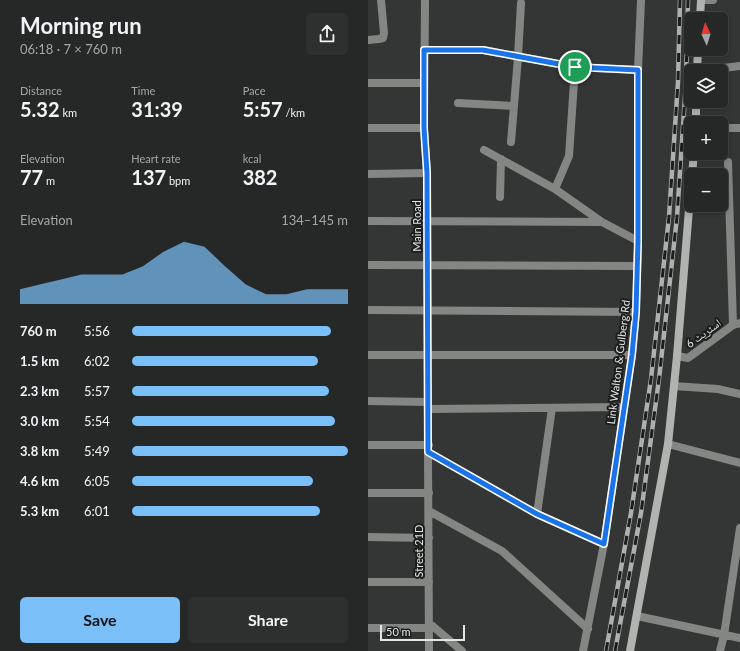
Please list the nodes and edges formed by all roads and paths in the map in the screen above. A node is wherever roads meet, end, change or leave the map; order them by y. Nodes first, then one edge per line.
1 (382, 0) edge
2 (425, 0) edge
3 (641, 0) edge
4 (701, 0) edge
5 (713, 0) edge
6 (521, 3) dead end
7 (700, 12) edge
8 (368, 40) edge
9 (424, 50) junction
10 (518, 56) junction
11 (740, 66) edge
12 (575, 67) junction
13 (728, 67) edge
14 (638, 70) junction
15 (368, 83) edge
16 (424, 83) junction
17 (458, 103) dead end
18 (514, 106) junction
19 (368, 128) edge
20 (424, 128) junction
21 (728, 128) edge
22 (740, 128) edge
23 (511, 142) dead end
24 (484, 150) dead end
25 (501, 159) junction
26 (728, 162) dead end
27 (427, 173) junction
28 (368, 174) edge
29 (555, 190) junction
30 (500, 197) dead end
31 (689, 212) edge
32 (368, 221) edge
33 (427, 221) junction
34 (602, 222) junction
35 (638, 241) junction
36 (368, 265) edge
37 (428, 265) junction
38 (637, 266) junction
39 (368, 310) edge
40 (428, 310) junction
41 (636, 312) junction
42 (736, 324) edge
43 (368, 355) edge
44 (428, 355) junction
45 (632, 355) junction
46 (677, 356) junction
47 (674, 386) junction
48 (740, 394) edge
49 (368, 401) edge
50 (428, 406) junction
51 (624, 407) junction
52 (552, 408) junction
53 (668, 444) junction
54 (368, 445) edge
55 (428, 448) junction
56 (740, 463) edge
57 (368, 493) edge
58 (429, 493) junction
59 (429, 511) junction
60 (537, 514) junction
61 (740, 528) edge
62 (368, 537) edge
63 (429, 538) junction
64 (604, 544) junction
65 (368, 582) edge
66 (429, 582) junction
67 (637, 616) junction
68 (429, 626) junction
69 (368, 628) edge
70 (588, 629) junction
71 (724, 635) junction
72 (740, 638) edge
73 (429, 651) edge
74 (462, 651) edge
75 (583, 651) edge
76 (630, 651) edge
77 (720, 651) edge

1 - 8 street
2 - 9 street, Main Road
3 - 14 street, Link Walton & Gulberg Rd
4 - 5 street
4 - 7 main road
6 - 10 street
9 - 10 street
9 - 16 street, Main Road
10 - 12 street
10 - 18 street
11 - 13 street
12 - 14 street
12 - 29 street
14 - 35 street, Link Walton & Gulberg Rd
15 - 16 street
16 - 20 street, Main Road
17 - 18 street
18 - 23 street
19 - 20 street
20 - 27 street, Main Road
21 - 22 street
24 - 25 street
25 - 29 street
25 - 30 street
26 - 42 street
27 - 28 street
27 - 33 street, Main Road
29 - 34 street
31 - 46 main road
32 - 33 street
33 - 34 street
33 - 37 street, Main Road
34 - 35 street
35 - 38 street, Link Walton & Gulberg Rd
36 - 37 street
37 - 38 street
37 - 40 street, Main Road
38 - 41 street, Link Walton & Gulberg Rd
39 - 40 street
40 - 41 street
40 - 44 street, Main Road
41 - 45 street, Link Walton & Gulberg Rd
42 - 46 street, اسٹریٹ 6
43 - 44 street
44 - 45 street
44 - 50 street, Main Road
45 - 51 street, Link Walton & Gulberg Rd
46 - 47 main road
47 - 48 street
47 - 53 main road
49 - 50 street
50 - 52 street
50 - 55 street, Main Road
51 - 52 street
51 - 64 street, Link Walton & Gulberg Rd
52 - 60 street
53 - 56 street
53 - 67 main road
54 - 55 street
55 - 58 street, Street 21D
55 - 60 street
57 - 58 street
58 - 59 street, Street 21D
59 - 63 street, Street 21D
59 - 70 street
60 - 64 street
61 - 71 street
62 - 63 street
63 - 66 street, Street 21D
64 - 70 street, Link Walton & Gulberg Rd
65 - 66 street
66 - 68 street, Street 21D
67 - 71 street
67 - 76 main road
68 - 69 street
68 - 73 street, Street 21D
68 - 74 street
70 - 75 street, Link Walton & Gulberg Rd
71 - 72 street
71 - 77 street

